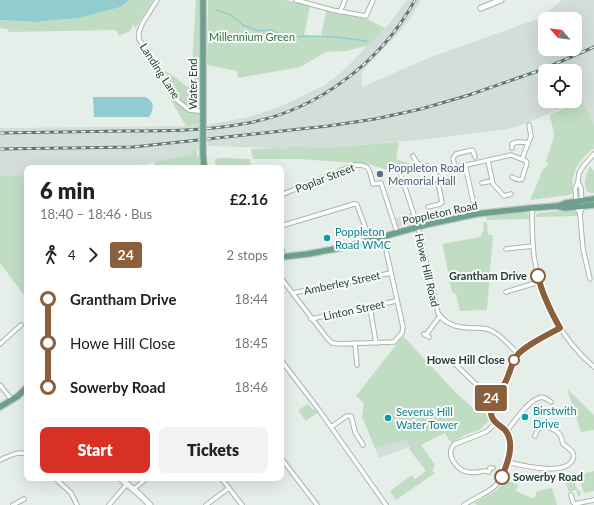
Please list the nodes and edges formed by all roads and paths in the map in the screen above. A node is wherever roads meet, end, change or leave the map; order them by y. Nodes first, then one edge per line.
1 (157, 0) edge
2 (203, 0) edge
3 (296, 0) edge
4 (316, 0) edge
5 (345, 0) edge
6 (373, 0) edge
7 (506, 0) edge
8 (499, 1) edge
9 (490, 2) edge
10 (314, 5) junction
11 (481, 8) dead end
12 (340, 12) junction
13 (198, 111) dead end
14 (529, 126) dead end
15 (528, 143) junction
16 (512, 148) dead end
17 (594, 154) edge
18 (412, 156) dead end
19 (474, 157) dead end
20 (524, 160) junction
21 (488, 161) junction
22 (204, 165) edge
23 (465, 166) junction
24 (455, 168) junction
25 (435, 172) junction
26 (401, 174) dead end
27 (512, 177) dead end
28 (492, 181) junction
29 (482, 183) dead end
30 (284, 194) edge
31 (511, 194) dead end
32 (594, 199) edge
33 (579, 204) junction
34 (594, 205) edge
35 (428, 207) dead end
36 (532, 208) junction
37 (476, 214) junction
38 (284, 225) edge
39 (418, 227) junction
40 (397, 232) junction
41 (383, 236) junction
42 (370, 240) junction
43 (533, 246) junction
44 (506, 248) dead end
45 (284, 257) edge
46 (391, 273) junction
47 (590, 279) dead end
48 (284, 282) edge
49 (539, 282) junction
50 (506, 292) dead end
51 (292, 293) junction
52 (396, 302) junction
53 (370, 307) junction
54 (440, 316) junction
55 (311, 319) junction
56 (21, 326) dead end
57 (560, 328) junction
58 (426, 335) dead end
59 (376, 343) junction
60 (0, 344) edge
61 (355, 344) junction
62 (518, 354) junction
63 (453, 362) dead end
64 (284, 364) edge
65 (357, 365) dead end
66 (594, 367) edge
67 (0, 385) edge
68 (24, 391) edge
69 (490, 392) junction
70 (24, 395) edge
71 (18, 396) junction
72 (12, 400) junction
73 (551, 402) dead end
74 (0, 407) edge
75 (351, 416) junction
76 (356, 417) dead end
77 (496, 423) junction
78 (331, 427) junction
79 (506, 432) junction
80 (535, 436) dead end
81 (363, 445) dead end
82 (24, 453) edge
83 (0, 460) edge
84 (284, 462) edge
85 (507, 462) junction
86 (493, 468) dead end
87 (58, 481) edge
88 (124, 481) edge
89 (143, 481) edge
90 (223, 481) edge
91 (127, 484) junction
92 (229, 488) junction
93 (134, 489) junction
94 (571, 495) dead end
95 (24, 500) dead end
96 (594, 500) edge
97 (13, 505) edge
98 (77, 505) edge
99 (108, 505) edge
100 (150, 505) edge
101 (206, 505) edge
102 (242, 505) edge
103 (317, 505) edge
104 (386, 505) edge
105 (464, 505) edge

1 - 13 street, Landing Lane
2 - 22 main road, Water End, bridge
3 - 10 street
4 - 10 street
5 - 12 street
6 - 12 street
7 - 8 street
8 - 9 street
9 - 11 street
10 - 12 street
14 - 15 street
15 - 16 street
15 - 20 street
17 - 33 street
18 - 25 street
19 - 24 street
20 - 21 street
20 - 27 street
21 - 23 street
21 - 28 street
23 - 24 street
23 - 37 street
24 - 25 street
25 - 35 street
26 - 39 street, Howe Hill Road
28 - 29 street
28 - 31 street
30 - 40 street, Poplar Street
32 - 33 main road, Poppleton Road
33 - 34 main road, Poppleton Road
33 - 36 main road, Poppleton Road
33 - 47 street
36 - 37 main road, Poppleton Road
36 - 43 street
37 - 39 main road, Poppleton Road
38 - 42 street
39 - 40 main road, Poppleton Road
39 - 54 street, Howe Hill Road
40 - 41 main road, Poppleton Road
41 - 42 main road, Poppleton Road
41 - 46 street
42 - 45 main road, Poppleton Road
43 - 44 street
43 - 49 street
46 - 51 street, Amberley Street
46 - 52 street
48 - 51 street
49 - 50 street
49 - 57 street
51 - 55 street
52 - 53 street, Linton Street
52 - 59 street
53 - 55 street, Linton Street
53 - 59 street
54 - 58 street
54 - 62 street, Howe Hill Road
55 - 61 street
56 - 60 street
57 - 62 street
57 - 66 street
59 - 61 street
61 - 65 street
62 - 69 street
63 - 69 street
64 - 78 street
67 - 72 street
68 - 71 main road
69 - 77 street
70 - 71 main road
71 - 72 main road
72 - 74 main road
73 - 79 street
75 - 76 street
75 - 78 street
75 - 81 street
77 - 79 street
77 - 86 street
78 - 104 street
79 - 85 street
80 - 85 street
82 - 83 street
84 - 103 street
85 - 105 street
87 - 98 street
88 - 91 street
89 - 93 street
90 - 92 street
91 - 93 street
91 - 99 street
92 - 101 street
92 - 102 street
93 - 100 street
94 - 96 street
95 - 97 street

